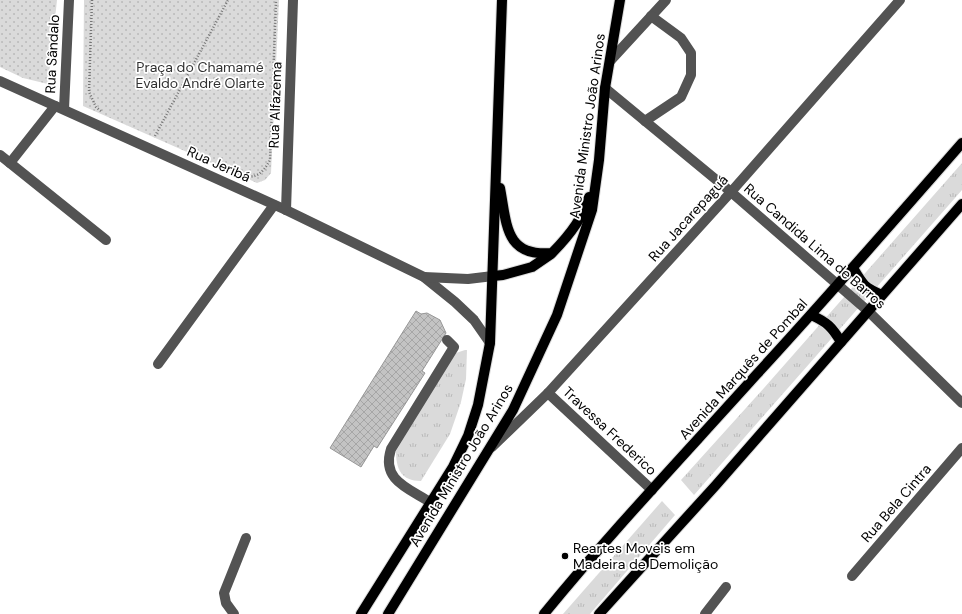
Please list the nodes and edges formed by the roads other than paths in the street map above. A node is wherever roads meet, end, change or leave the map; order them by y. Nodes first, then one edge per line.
1 (69, 0) edge
2 (293, 0) edge
3 (502, 0) edge
4 (620, 0) edge
5 (666, 0) edge
6 (900, 0) edge
7 (651, 16) junction
8 (610, 61) junction
9 (0, 81) edge
10 (605, 88) junction
11 (60, 108) junction
12 (645, 121) junction
13 (962, 143) edge
14 (0, 155) edge
15 (599, 160) junction
16 (10, 163) junction
17 (496, 172) junction
18 (731, 192) junction
19 (962, 204) edge
20 (274, 205) junction
21 (286, 210) junction
22 (106, 240) dead end
23 (552, 253) junction
24 (853, 268) junction
25 (493, 276) junction
26 (424, 277) junction
27 (838, 285) junction
28 (882, 295) junction
29 (868, 311) junction
30 (811, 315) junction
31 (448, 340) dead end
32 (841, 342) junction
33 (490, 343) junction
34 (158, 364) dead end
35 (548, 393) junction
36 (962, 403) edge
37 (962, 448) edge
38 (490, 449) junction
39 (652, 490) junction
40 (430, 502) junction
41 (246, 538) dead end
42 (852, 576) dead end
43 (726, 587) dead end
44 (234, 614) edge
45 (361, 614) edge
46 (388, 614) edge
47 (544, 614) edge
48 (599, 614) edge
49 (705, 614) edge

1 - 11 street, Rua Sândalo
2 - 21 street, Rua Alfazema
3 - 17 main road, Avenida Ministro João Arinos
4 - 8 main road, Avenida Ministro João Arinos
5 - 7 street
6 - 18 street, Rua Jacarepaguá
7 - 8 street
7 - 12 street
8 - 10 main road, Avenida Ministro João Arinos
9 - 11 street, Rua Jeribá
10 - 12 street, Rua Candida Lima de Barros
10 - 15 main road, Avenida Ministro João Arinos
11 - 16 street
11 - 20 street, Rua Jeribá
12 - 18 street, Rua Candida Lima de Barros
13 - 24 main road, Avenida Marquês de Pombal
14 - 16 street
15 - 23 main road
15 - 38 main road, Avenida Ministro João Arinos
16 - 22 street
17 - 23 main road
17 - 25 main road, Avenida Ministro João Arinos
18 - 27 street, Rua Candida Lima de Barros
18 - 35 street, Rua Jacarepaguá
19 - 28 main road
20 - 21 street, Rua Jeribá
20 - 34 street
21 - 26 street, Rua Jeribá
23 - 25 main road
24 - 27 main road, Avenida Marquês de Pombal
24 - 28 main road
25 - 26 street
25 - 33 main road, Avenida Ministro João Arinos
26 - 33 street
27 - 29 street, Rua Candida Lima de Barros
27 - 30 main road, Avenida Marquês de Pombal
28 - 29 main road
29 - 32 main road
29 - 36 street, Rua Candida Lima de Barros
30 - 32 main road
30 - 39 main road, Avenida Marquês de Pombal
31 - 40 street
32 - 48 main road
33 - 40 main road, Avenida Ministro João Arinos
35 - 38 street, Rua Jacarepaguá
35 - 39 street, Travessa Frederico
37 - 42 street, Rua Bela Cintra
38 - 46 main road, Avenida Ministro João Arinos
39 - 47 main road, Avenida Marquês de Pombal
40 - 45 main road, Avenida Ministro João Arinos
41 - 44 street
43 - 49 street

